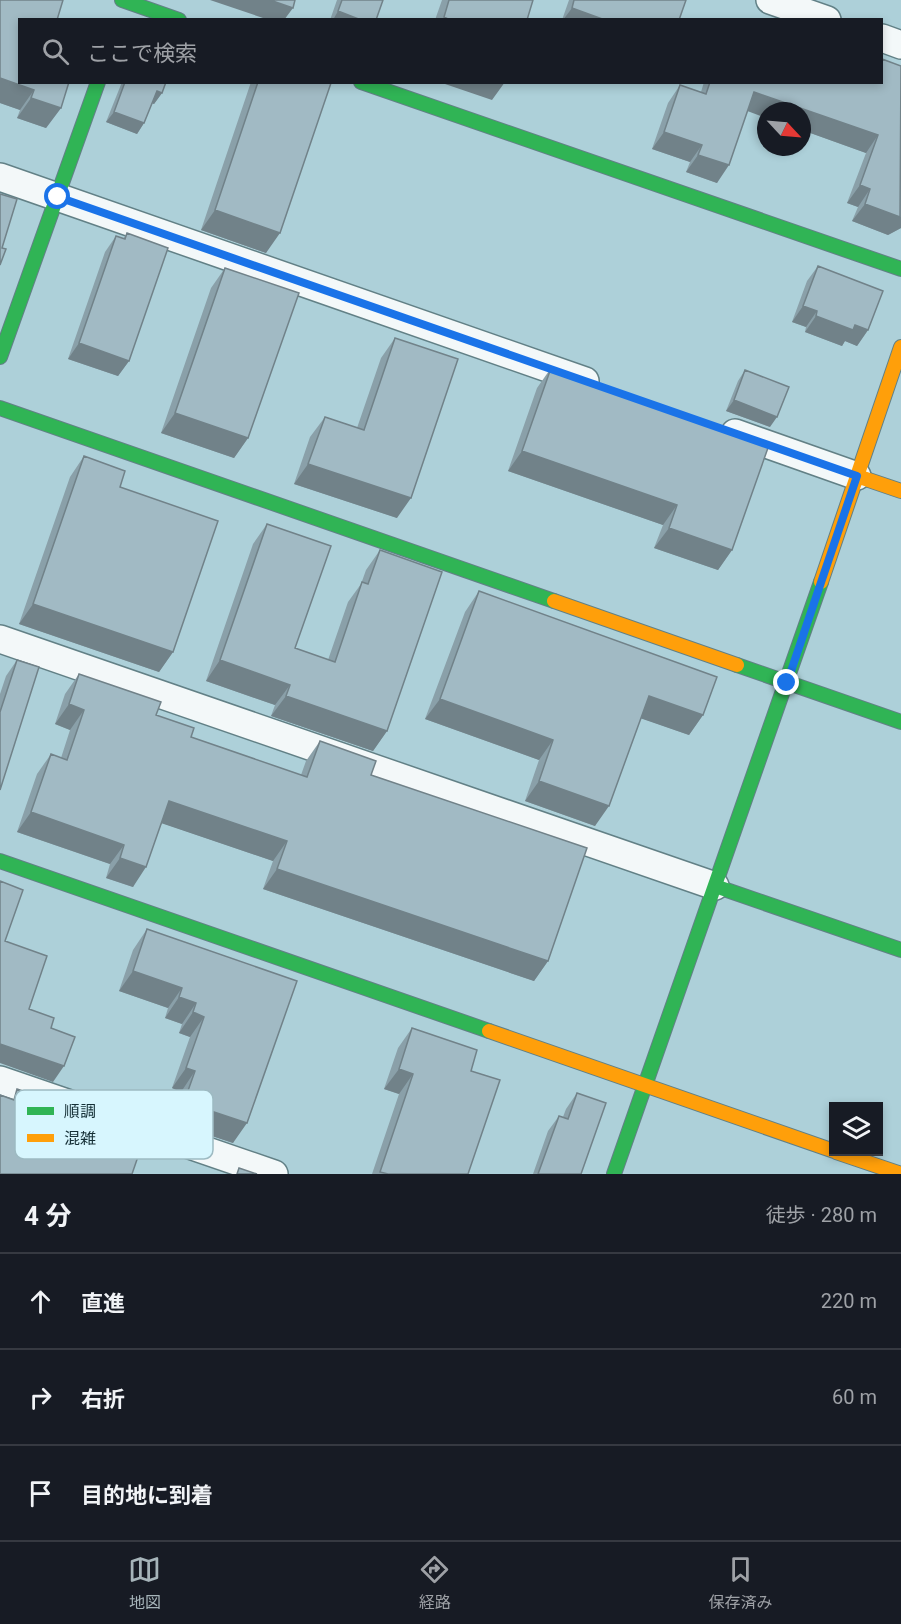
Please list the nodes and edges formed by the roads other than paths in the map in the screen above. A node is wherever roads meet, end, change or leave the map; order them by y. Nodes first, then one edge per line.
1 (770, 0) edge
2 (124, 3) edge
3 (173, 18) edge
4 (821, 18) edge
5 (883, 38) edge
6 (901, 45) edge
7 (97, 84) edge
8 (367, 84) edge
9 (0, 177) edge
10 (58, 197) junction
11 (901, 269) edge
12 (901, 347) edge
13 (0, 357) edge
14 (609, 389) edge
15 (0, 408) edge
16 (710, 425) edge
17 (857, 476) junction
18 (901, 491) edge
19 (0, 639) edge
20 (787, 683) junction
21 (901, 722) edge
22 (0, 861) edge
23 (715, 886) junction
24 (901, 950) edge
25 (0, 1080) edge
26 (644, 1085) junction
27 (29, 1090) edge
28 (829, 1149) edge
29 (213, 1153) edge
30 (849, 1156) edge
31 (274, 1174) edge
32 (614, 1174) edge
33 (901, 1174) edge

1 - 4 street
2 - 3 street
5 - 6 street
7 - 10 street
8 - 11 street
9 - 10 street
10 - 13 street
10 - 14 street
12 - 17 street
15 - 20 street
16 - 17 street
17 - 18 street
17 - 20 street
19 - 23 street
20 - 21 street
20 - 23 street
22 - 26 street
23 - 24 street
23 - 26 street
25 - 27 street
26 - 28 street
26 - 32 street
29 - 31 street
30 - 33 street

